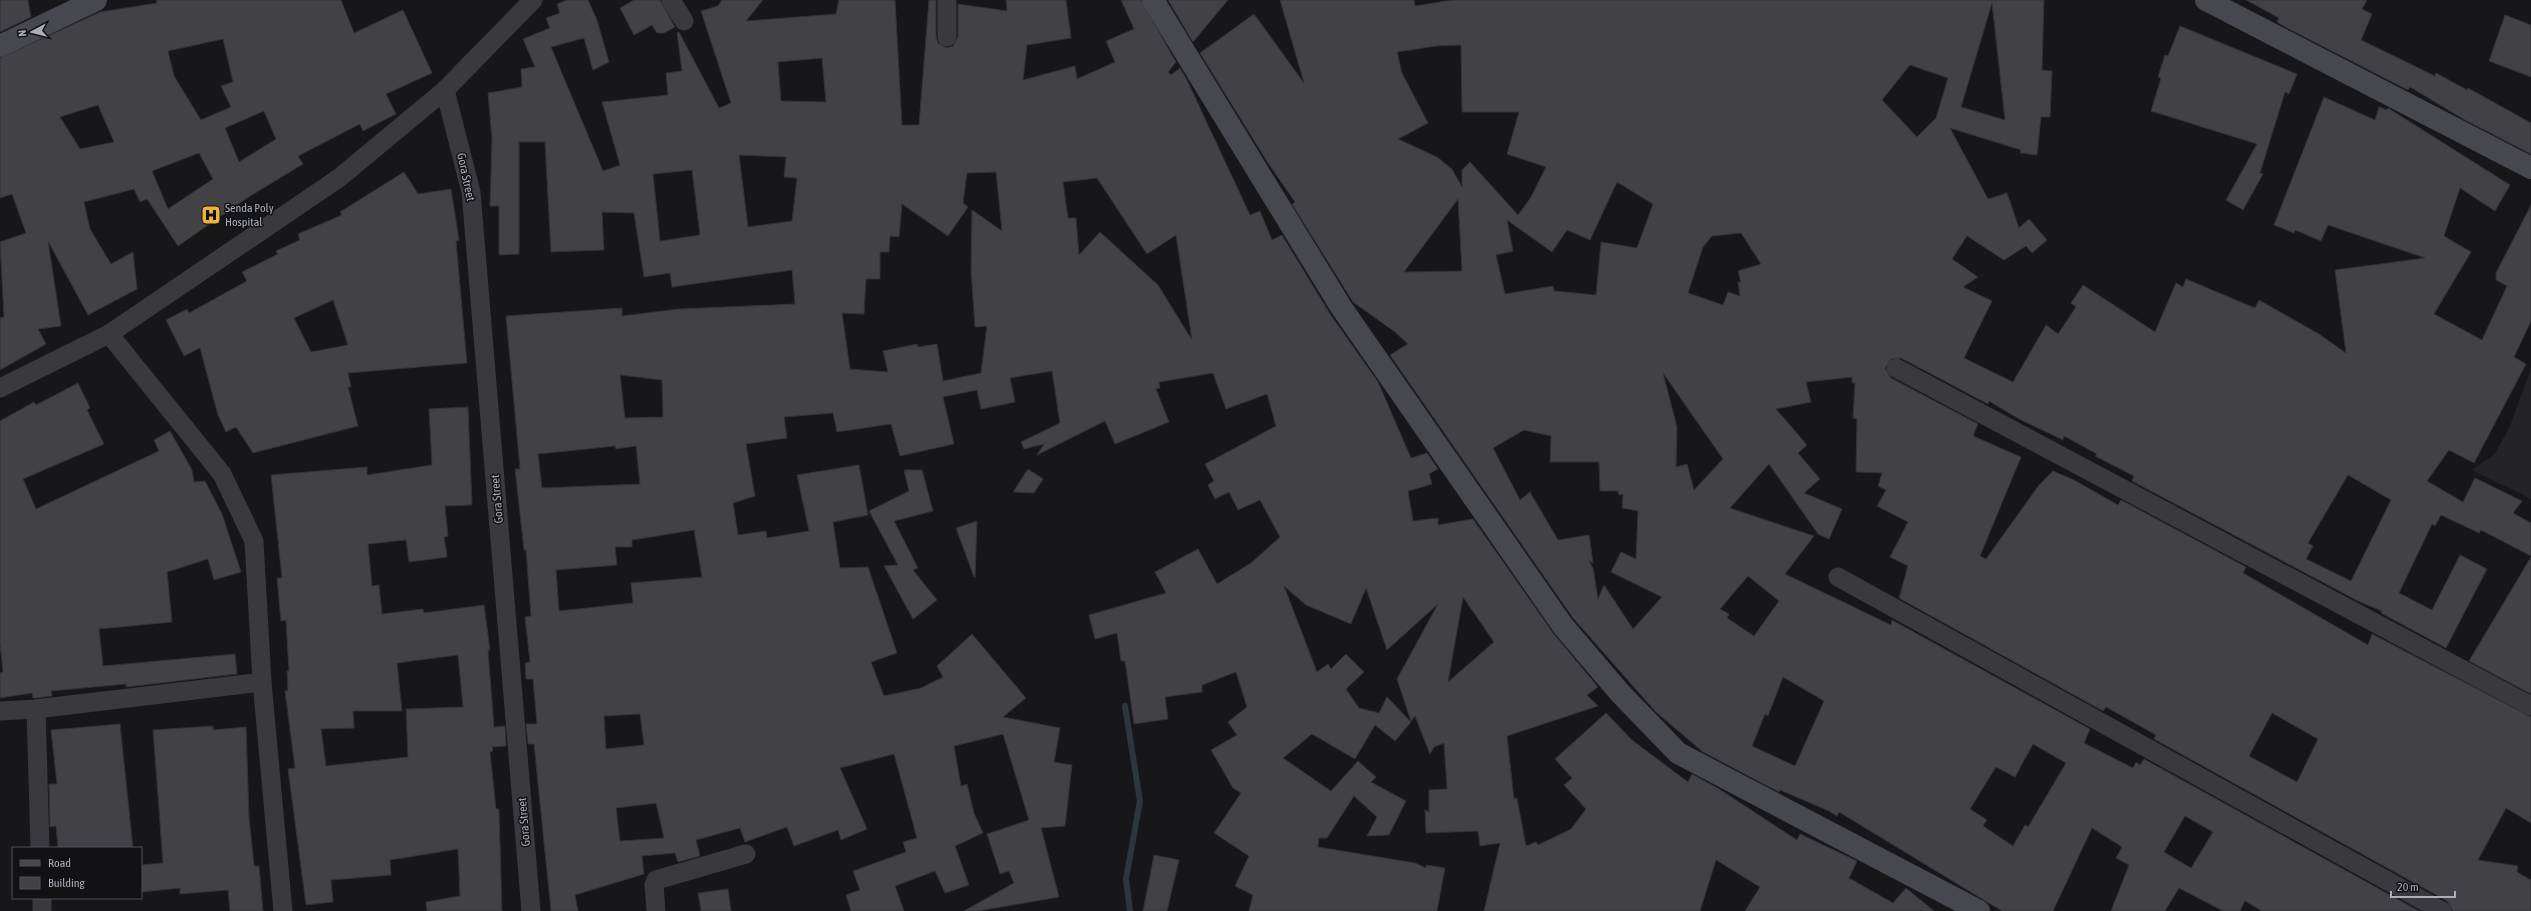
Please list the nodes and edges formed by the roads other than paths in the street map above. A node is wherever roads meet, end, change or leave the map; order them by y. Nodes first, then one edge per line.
1 (96, 0) edge
2 (533, 0) edge
3 (671, 0) edge
4 (947, 0) edge
5 (1154, 0) edge
6 (2206, 0) edge
7 (684, 21) dead end
8 (947, 37) dead end
9 (0, 46) edge
10 (445, 90) junction
11 (2531, 168) edge
12 (109, 334) junction
13 (1896, 368) dead end
14 (0, 388) edge
15 (1838, 577) dead end
16 (262, 682) junction
17 (2531, 706) edge
18 (36, 709) junction
19 (0, 711) edge
20 (40, 847) edge
21 (746, 854) dead end
22 (42, 899) edge
23 (42, 911) edge
24 (283, 911) edge
25 (531, 911) edge
26 (656, 911) edge
27 (1979, 911) edge
28 (2442, 911) edge

1 - 9 street
2 - 10 street
3 - 7 street
4 - 8 street
5 - 27 street
6 - 11 street
10 - 12 street
10 - 25 street, Gora Street
12 - 14 street
12 - 16 street
13 - 17 street
15 - 28 street
16 - 18 street
16 - 24 street
18 - 19 street
18 - 20 street
21 - 26 street
22 - 23 street

